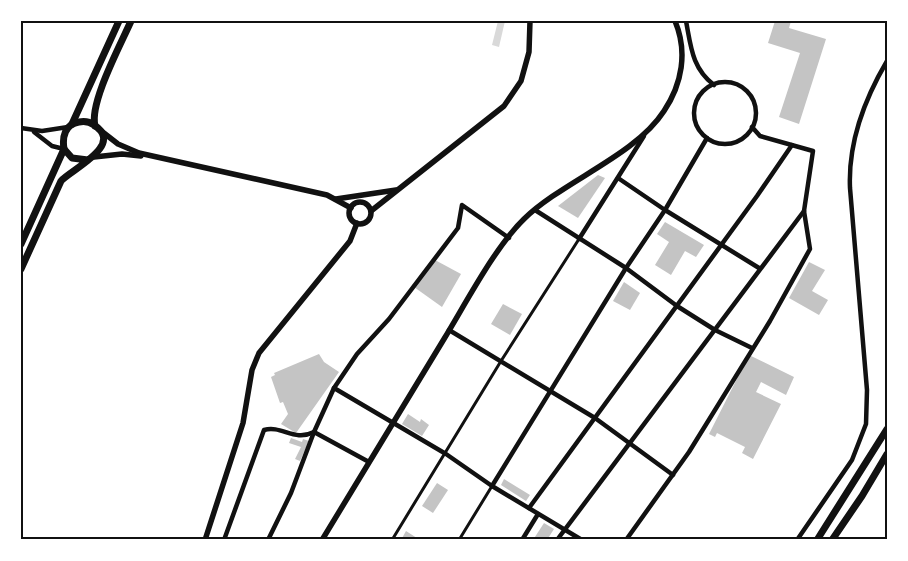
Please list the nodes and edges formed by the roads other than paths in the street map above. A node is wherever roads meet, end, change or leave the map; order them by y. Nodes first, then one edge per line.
1 (118, 21) edge
2 (131, 21) edge
3 (530, 21) edge
4 (675, 21) edge
5 (686, 21) edge
6 (887, 61) edge
7 (714, 85) junction
8 (70, 126) junction
9 (97, 127) junction
10 (752, 127) junction
11 (21, 128) edge
12 (33, 131) junction
13 (644, 135) junction
14 (707, 138) junction
15 (792, 144) junction
16 (64, 149) junction
17 (156, 158) junction
18 (91, 159) junction
19 (618, 178) junction
20 (398, 190) junction
21 (335, 199) junction
22 (351, 208) junction
23 (535, 210) junction
24 (665, 210) junction
25 (371, 211) junction
26 (804, 211) junction
27 (357, 222) junction
28 (509, 238) junction
29 (580, 239) junction
30 (21, 244) edge
31 (721, 245) junction
32 (626, 268) junction
33 (759, 268) junction
34 (21, 270) edge
35 (677, 306) junction
36 (450, 330) junction
37 (715, 330) junction
38 (752, 348) junction
39 (501, 361) junction
40 (334, 388) junction
41 (551, 391) junction
42 (594, 418) junction
43 (392, 422) junction
44 (887, 429) edge
45 (314, 432) junction
46 (629, 444) junction
47 (446, 454) junction
48 (887, 454) edge
49 (369, 462) junction
50 (672, 474) junction
51 (492, 486) junction
52 (530, 508) junction
53 (538, 514) junction
54 (564, 529) junction
55 (205, 540) edge
56 (224, 540) edge
57 (268, 540) edge
58 (322, 540) edge
59 (392, 540) edge
60 (459, 540) edge
61 (522, 540) edge
62 (557, 540) edge
63 (582, 540) edge
64 (626, 540) edge
65 (797, 540) edge
66 (817, 540) edge
67 (832, 540) edge

1 - 8 main road
2 - 9 main road
3 - 20 street
4 - 13 street
5 - 7 street
6 - 65 street
7 - 10 street
7 - 14 street
8 - 9 main road
8 - 12 street
8 - 16 main road
9 - 17 street
9 - 18 main road
10 - 14 street
10 - 15 street
11 - 12 street
12 - 16 street
13 - 19 street
13 - 23 street
14 - 24 street
15 - 26 street
15 - 31 street
16 - 18 main road
16 - 30 main road
17 - 18 street
17 - 21 street
18 - 34 main road
19 - 24 street
19 - 29 street
20 - 21 street
20 - 25 street
21 - 22 street
22 - 25 street
22 - 27 street
23 - 28 street
23 - 29 street
24 - 31 street
24 - 32 street
25 - 27 street
26 - 33 street
26 - 38 street
27 - 55 street
28 - 36 street
28 - 40 street
29 - 32 street
29 - 39 street
31 - 33 street
31 - 35 street
32 - 35 street
32 - 41 street
33 - 37 street
35 - 37 street
35 - 42 street
36 - 39 street
36 - 43 street
37 - 38 street
37 - 46 street
38 - 50 street
39 - 41 street
39 - 47 street
40 - 43 street
40 - 45 street
41 - 42 street
41 - 51 street
42 - 46 street
42 - 52 street
43 - 47 street
43 - 49 street
44 - 66 main road
45 - 49 street
45 - 56 street
45 - 57 street
46 - 50 street
46 - 54 street
47 - 51 street
47 - 59 street
48 - 67 main road
49 - 58 street
50 - 64 street
51 - 52 street
51 - 60 street
52 - 53 street
53 - 54 street
53 - 61 street
54 - 62 street
54 - 63 street

